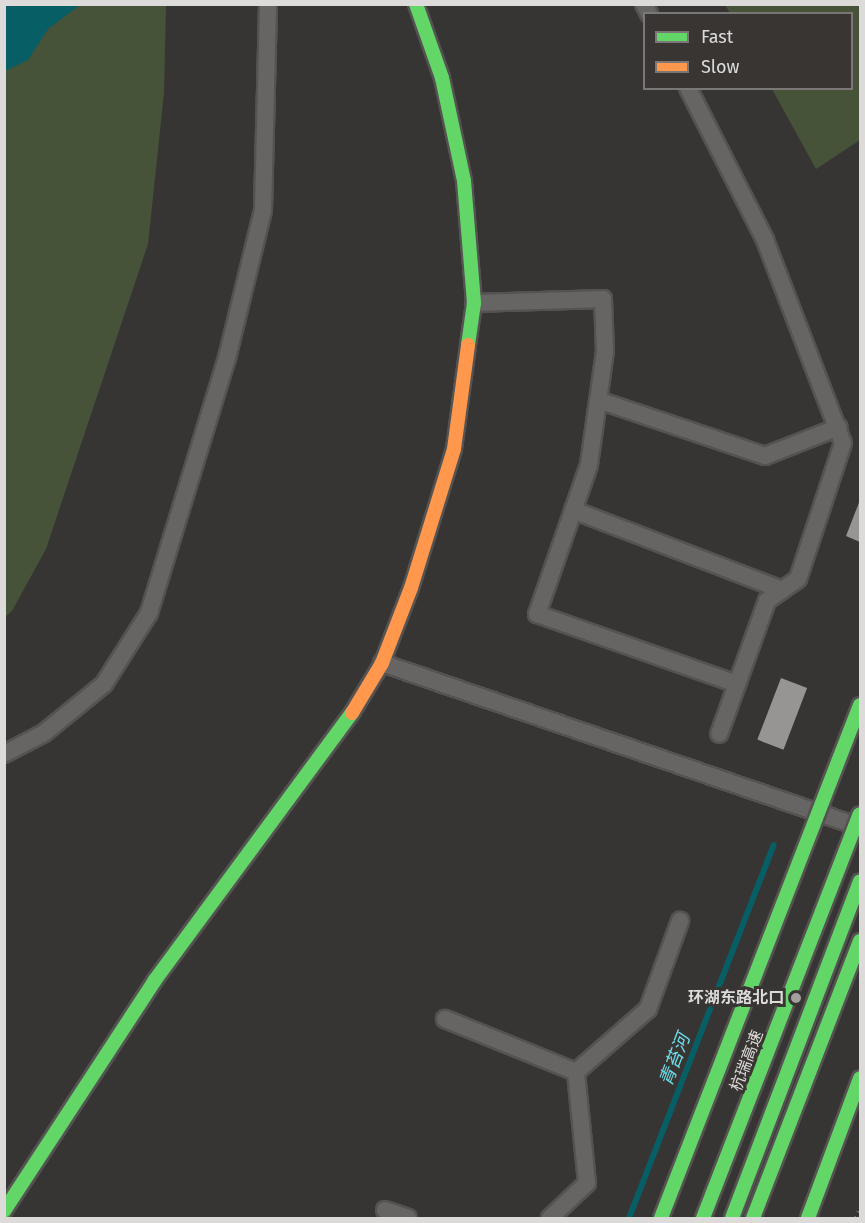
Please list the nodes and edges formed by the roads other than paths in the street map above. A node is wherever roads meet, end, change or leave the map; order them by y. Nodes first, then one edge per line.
1 (268, 4) edge
2 (416, 4) edge
3 (689, 90) edge
4 (474, 303) junction
5 (598, 400) junction
6 (839, 427) junction
7 (573, 510) junction
8 (782, 590) junction
9 (381, 663) junction
10 (738, 684) junction
11 (861, 705) edge
12 (719, 734) dead end
13 (4, 754) edge
14 (861, 814) edge
15 (861, 827) edge
16 (861, 881) edge
17 (680, 921) dead end
18 (861, 941) edge
19 (445, 1019) dead end
20 (576, 1072) junction
21 (861, 1078) edge
22 (385, 1210) dead end
23 (4, 1211) edge
24 (408, 1218) edge
25 (550, 1218) edge
26 (661, 1218) edge
27 (703, 1218) edge
28 (732, 1218) edge
29 (753, 1218) edge
30 (808, 1218) edge

1 - 13 street
2 - 4 main road
3 - 6 street
4 - 5 street
4 - 9 main road
5 - 6 street
5 - 7 street
6 - 8 street
7 - 8 street
7 - 10 street
8 - 10 street
9 - 15 street
9 - 23 main road
10 - 12 street
11 - 26 main road, bridge
14 - 27 main road, 杭瑞高速, bridge
16 - 28 main road
17 - 20 street
18 - 29 main road
19 - 20 street
20 - 25 street
21 - 30 main road
22 - 24 street

